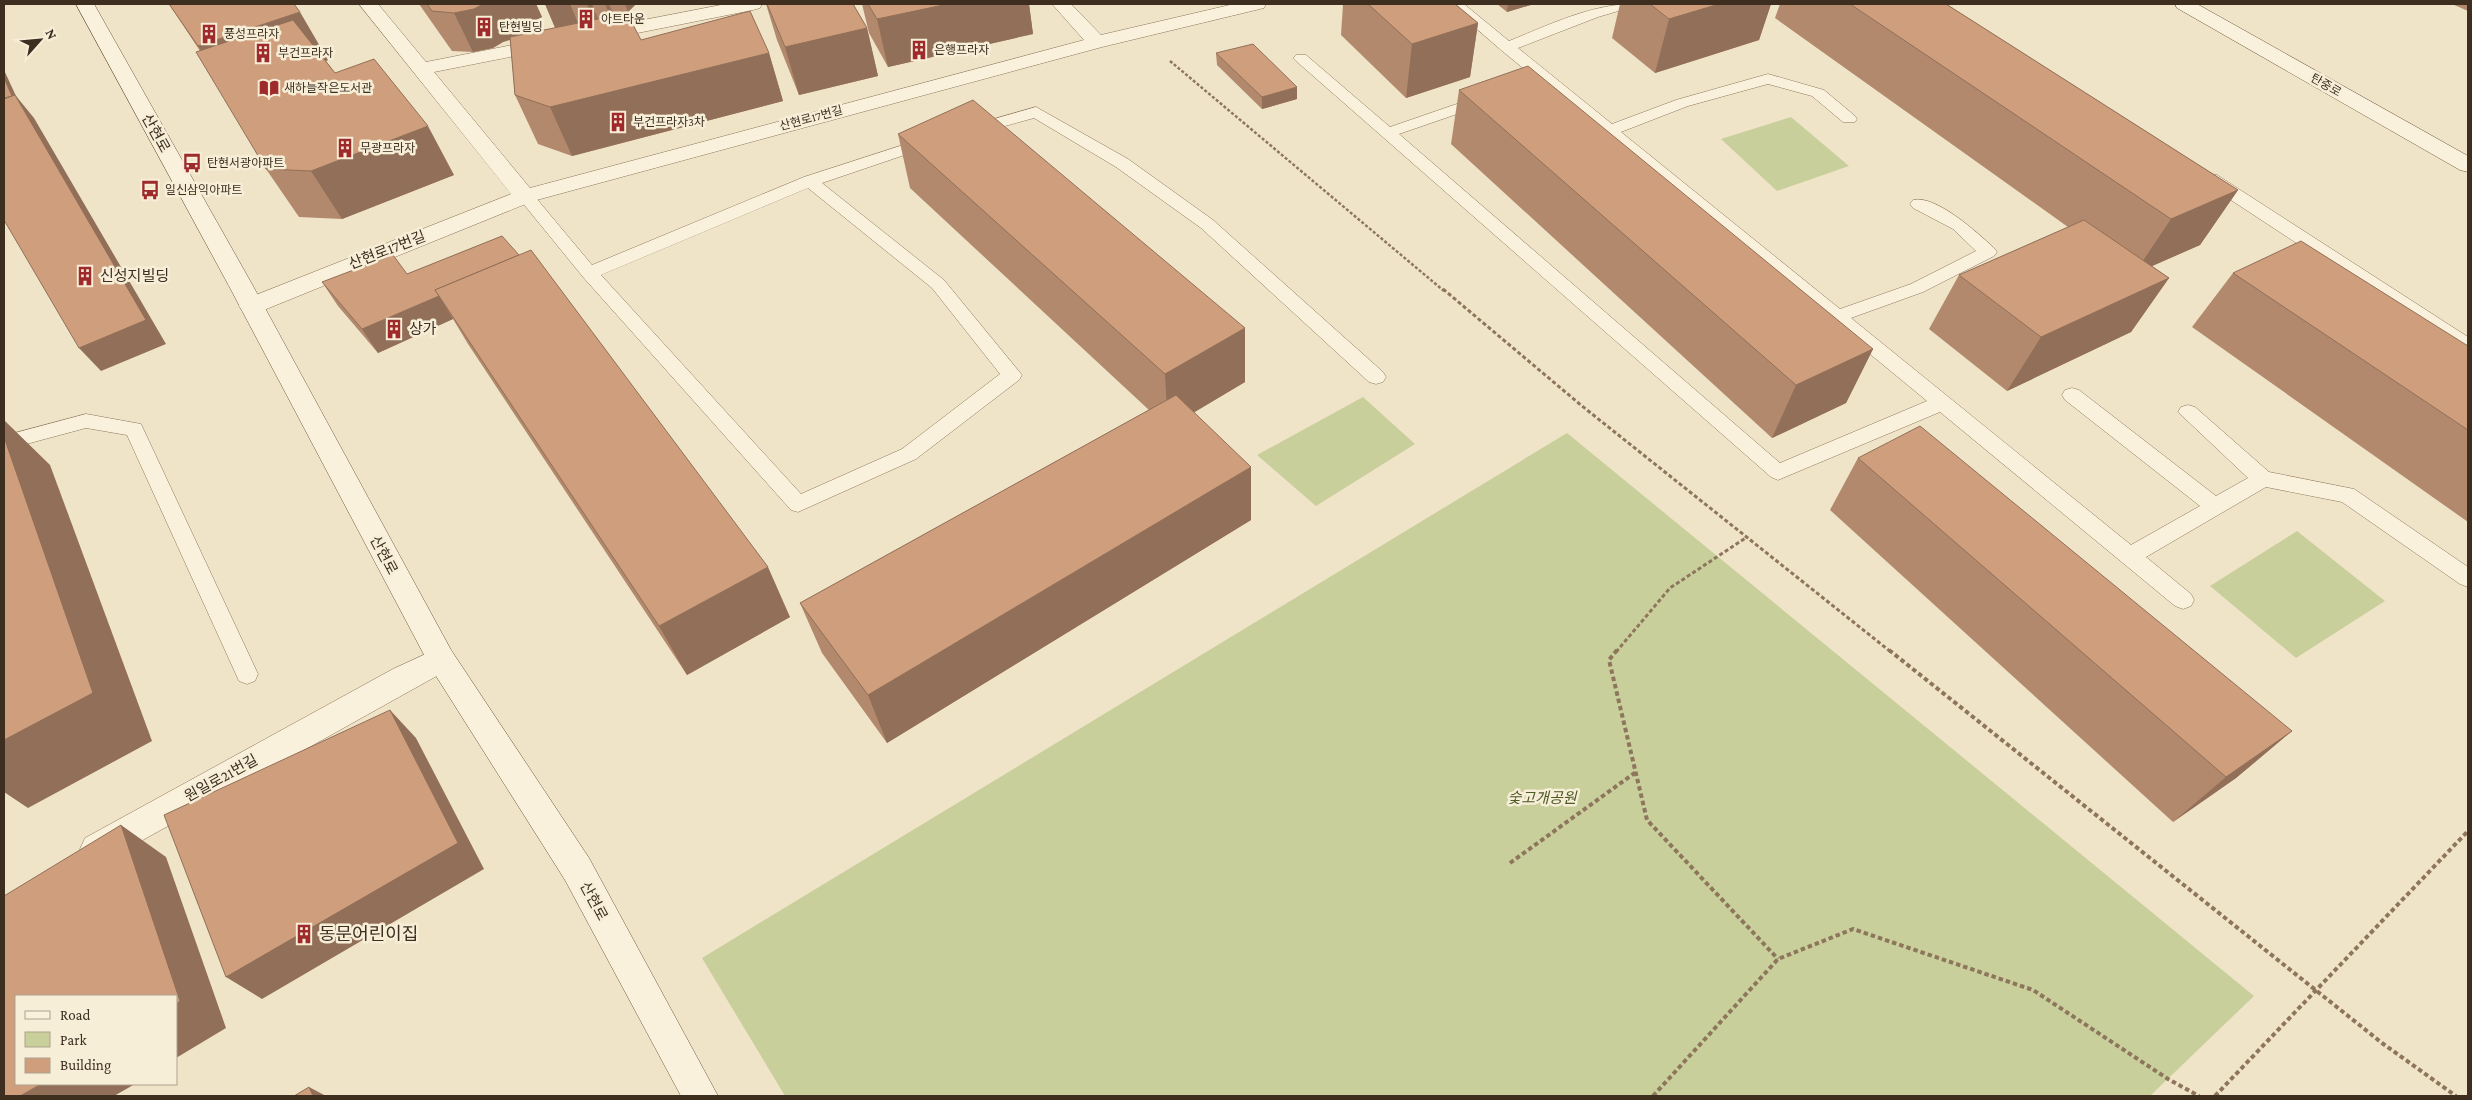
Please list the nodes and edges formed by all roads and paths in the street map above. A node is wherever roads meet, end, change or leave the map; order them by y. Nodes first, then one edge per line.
1 (85, 4) edge
2 (368, 4) edge
3 (752, 4) edge
4 (1060, 4) edge
5 (1257, 4) edge
6 (1455, 4) edge
7 (1627, 4) edge
8 (2184, 4) edge
9 (1097, 42) junction
10 (1506, 47) junction
11 (1162, 54) dead end
12 (1301, 58) dead end
13 (421, 69) junction
14 (1544, 79) junction
15 (1526, 85) edge
16 (1499, 95) edge
17 (1849, 119) dead end
18 (1609, 131) junction
19 (1388, 133) junction
20 (2468, 165) edge
21 (2196, 170) edge
22 (810, 181) junction
23 (525, 196) junction
24 (1920, 204) dead end
25 (589, 273) junction
26 (251, 306) junction
27 (1836, 317) junction
28 (2468, 346) edge
29 (1376, 377) dead end
30 (2072, 395) dead end
31 (1941, 403) junction
32 (2188, 412) dead end
33 (4, 443) edge
34 (2263, 479) junction
35 (2216, 507) junction
36 (1747, 537) junction
37 (2130, 556) junction
38 (2468, 578) edge
39 (2183, 600) dead end
40 (440, 659) junction
41 (247, 674) dead end
42 (1636, 772) junction
43 (2468, 830) edge
44 (1510, 863) dead end
45 (70, 864) edge
46 (1778, 959) junction
47 (2316, 990) junction
48 (700, 1096) edge
49 (1653, 1096) edge
50 (2199, 1096) edge
51 (2215, 1096) edge
52 (2456, 1096) edge

1 - 26 street, 산현로
2 - 13 street
3 - 13 street
4 - 9 street
5 - 9 street, 산현로17번길
6 - 10 lane
7 - 10 lane
8 - 20 street, 탄중로
9 - 23 street, 산현로17번길
10 - 14 lane
11 - 36 path
12 - 19 lane
13 - 23 street
14 - 15 lane
14 - 18 lane
16 - 19 lane
17 - 18 lane
18 - 27 lane
19 - 31 lane
21 - 28 lane
22 - 25 lane
22 - 25 lane
22 - 29 lane
23 - 25 lane
23 - 26 street, 산현로17번길
24 - 27 lane
26 - 40 street, 산현로
27 - 31 lane
30 - 35 lane
31 - 37 lane
32 - 34 lane
33 - 41 lane
34 - 35 lane
34 - 38 lane
35 - 37 lane
36 - 42 path
36 - 47 path
37 - 39 lane
40 - 45 street, 원일로21번길
40 - 48 street, 산현로
42 - 44 path
42 - 46 path
43 - 47 path
46 - 49 path
46 - 50 path
47 - 51 path
47 - 52 path

